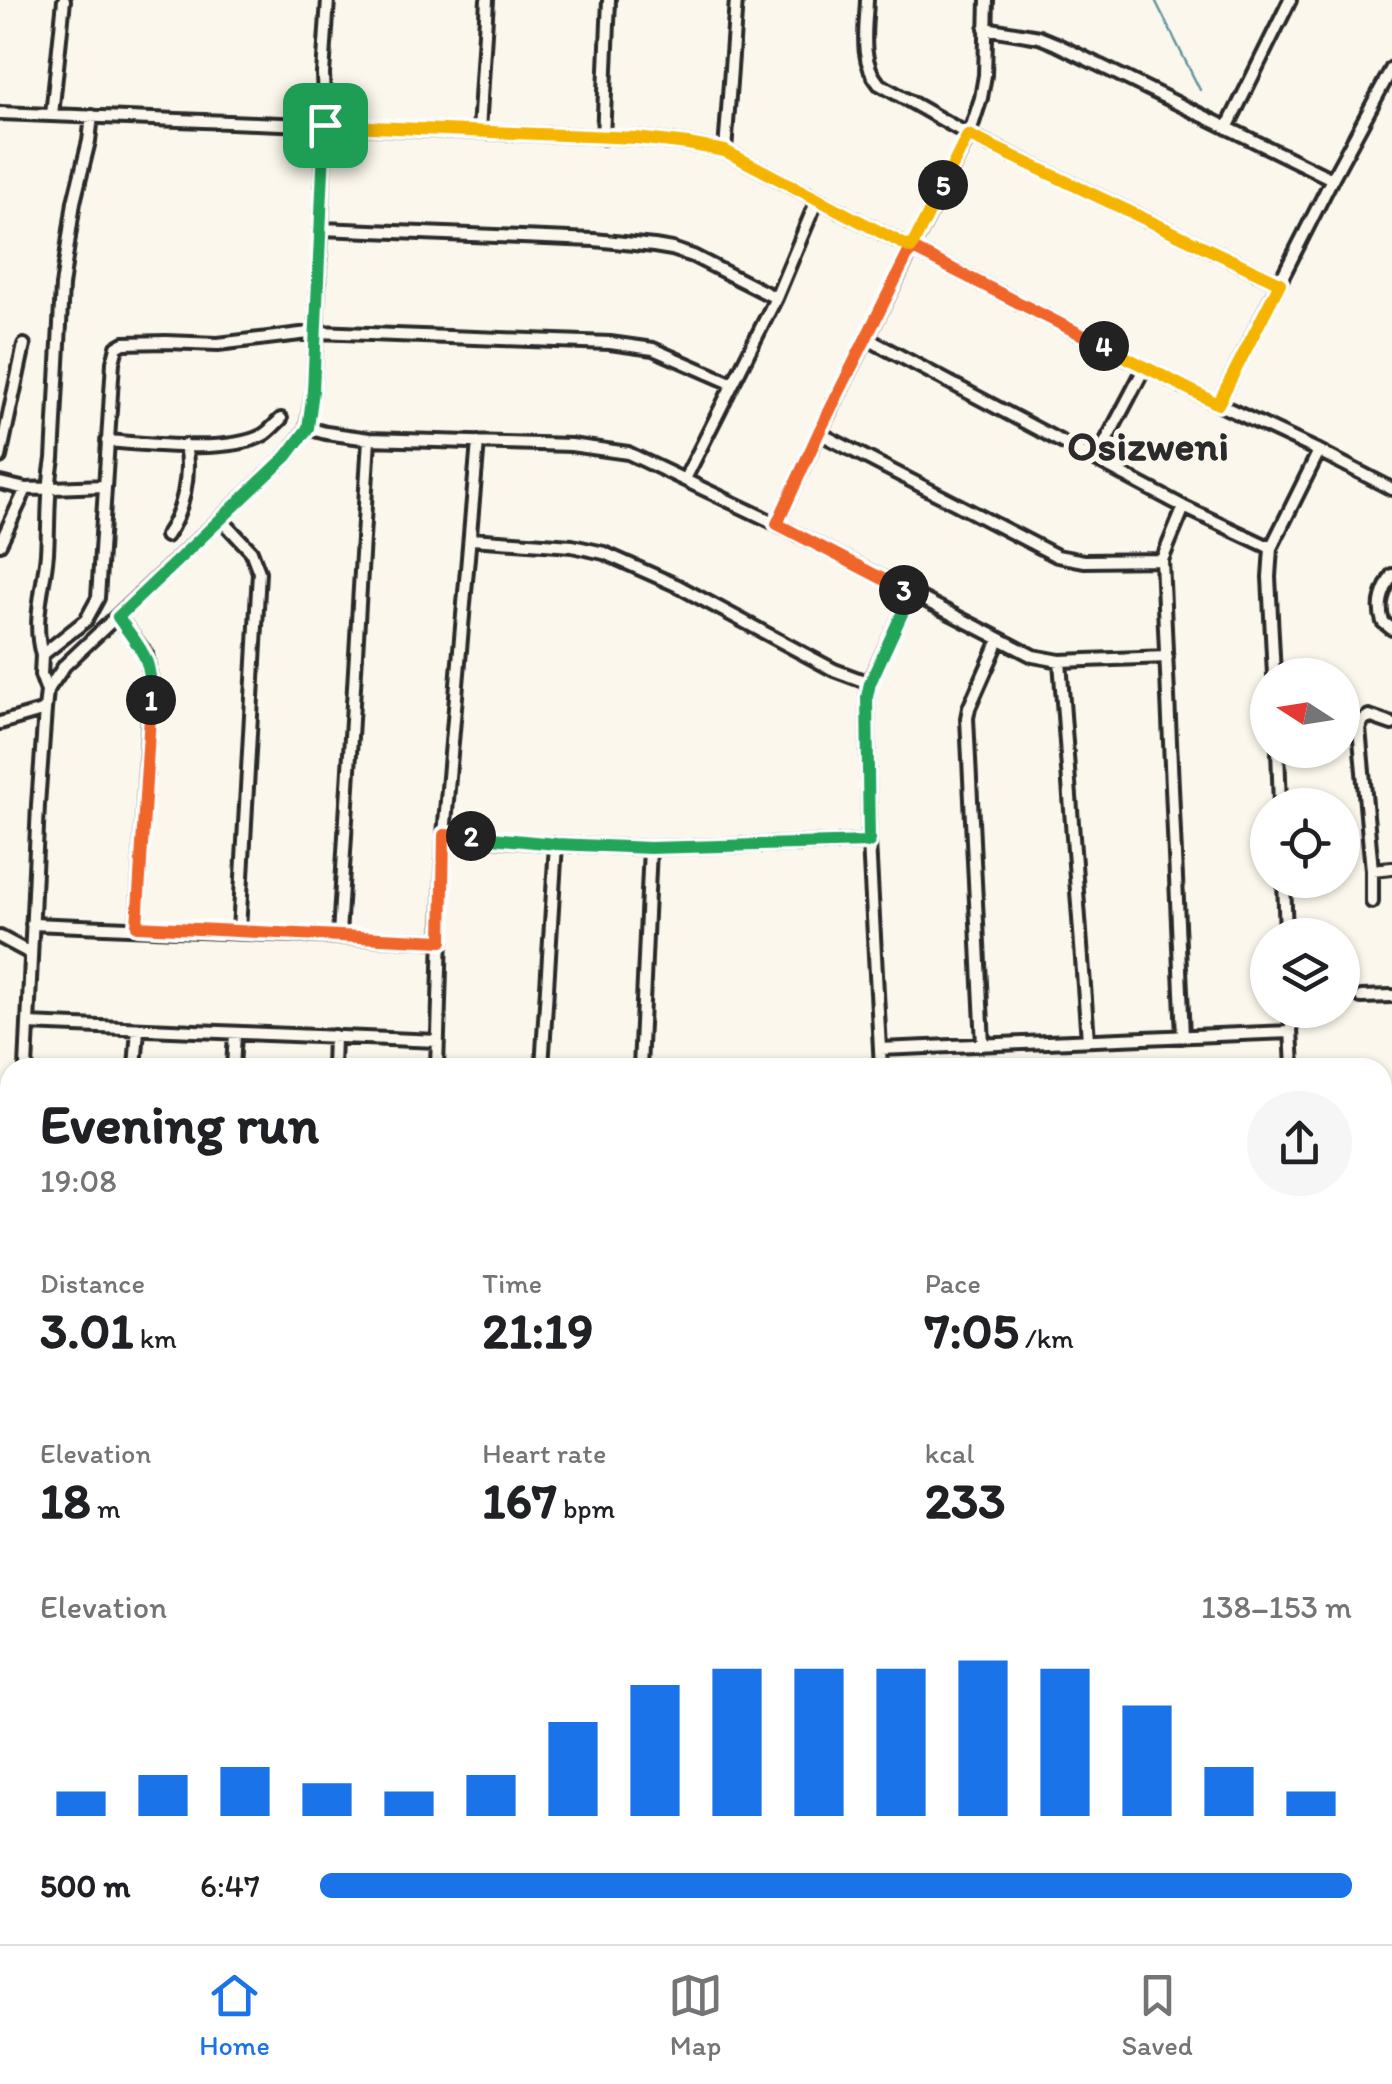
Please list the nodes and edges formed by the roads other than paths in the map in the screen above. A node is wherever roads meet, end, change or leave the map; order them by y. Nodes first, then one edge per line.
1 (64, 0) edge
2 (328, 0) edge
3 (487, 0) edge
4 (610, 0) edge
5 (736, 0) edge
6 (867, 0) edge
7 (988, 0) edge
8 (1290, 0) edge
9 (986, 28) junction
10 (1392, 68) edge
11 (1387, 91) edge
12 (0, 112) edge
13 (52, 115) junction
14 (92, 116) junction
15 (325, 125) junction
16 (1227, 128) junction
17 (478, 131) junction
18 (968, 135) junction
19 (603, 138) junction
20 (725, 151) junction
21 (1332, 178) junction
22 (817, 200) junction
23 (321, 229) junction
24 (911, 248) junction
25 (1280, 283) junction
26 (776, 298) junction
27 (317, 332) junction
28 (866, 338) junction
29 (24, 346) dead end
30 (1145, 367) junction
31 (732, 383) junction
32 (1218, 404) junction
33 (281, 419) dead end
34 (308, 428) junction
35 (819, 432) junction
36 (370, 439) junction
37 (107, 441) junction
38 (478, 442) junction
39 (185, 445) junction
40 (1319, 450) junction
41 (0, 457) edge
42 (1096, 460) junction
43 (685, 479) junction
44 (0, 483) edge
45 (48, 486) junction
46 (104, 486) junction
47 (26, 489) junction
48 (1392, 490) edge
49 (1184, 507) junction
50 (222, 519) junction
51 (777, 524) junction
52 (166, 536) dead end
53 (471, 540) junction
54 (0, 544) edge
55 (1271, 548) junction
56 (1162, 560) junction
57 (1392, 575) edge
58 (911, 594) junction
59 (118, 617) junction
60 (1392, 629) edge
61 (1000, 640) junction
62 (42, 655) junction
63 (1167, 657) junction
64 (1273, 658) edge
65 (1060, 661) junction
66 (870, 683) junction
67 (47, 691) junction
68 (44, 710) junction
69 (0, 723) edge
70 (1392, 724) edge
71 (444, 835) junction
72 (869, 842) junction
73 (556, 844) junction
74 (650, 848) junction
75 (1392, 868) edge
76 (1372, 870) junction
77 (1372, 902) dead end
78 (32, 924) junction
79 (137, 926) junction
80 (240, 931) junction
81 (339, 935) junction
82 (0, 937) edge
83 (442, 941) junction
84 (30, 953) junction
85 (1392, 996) edge
86 (1361, 997) dead end
87 (28, 1024) junction
88 (1291, 1028) edge
89 (138, 1029) junction
90 (1291, 1032) junction
91 (236, 1034) junction
92 (334, 1036) junction
93 (1183, 1037) junction
94 (1088, 1040) junction
95 (438, 1041) junction
96 (983, 1045) junction
97 (880, 1050) junction
98 (26, 1058) edge
99 (136, 1058) edge
100 (235, 1058) edge
101 (333, 1058) edge
102 (437, 1058) edge
103 (543, 1058) edge
104 (640, 1058) edge
105 (880, 1058) edge
106 (1292, 1058) edge
107 (1392, 1422) edge
108 (1392, 1454) edge

1 - 13 street
2 - 15 street
3 - 17 street
4 - 19 street
5 - 20 street
6 - 18 street
7 - 9 street
8 - 16 street
9 - 16 street
9 - 18 street
10 - 11 street
11 - 21 street
12 - 13 street
13 - 14 street
14 - 15 street
14 - 45 street
15 - 17 street
15 - 23 street
16 - 21 street
17 - 19 street
18 - 24 street
18 - 25 street
19 - 20 street
20 - 22 street
21 - 25 street
22 - 24 street
22 - 26 street
23 - 26 street
23 - 27 street
24 - 28 street
24 - 30 street
25 - 32 street
26 - 31 street
27 - 31 street
27 - 34 street
27 - 37 street
28 - 35 street
28 - 42 street
29 - 41 street
30 - 32 street
30 - 42 street
31 - 43 street
32 - 40 street
33 - 39 street
34 - 36 street
34 - 50 street
35 - 51 street
35 - 56 street
36 - 38 street
36 - 81 street
37 - 39 street
37 - 46 street
38 - 43 street
38 - 53 street
39 - 52 street
40 - 48 street
40 - 55 street
42 - 49 street
43 - 51 street
44 - 47 street
45 - 46 street
45 - 47 street
45 - 62 street
46 - 62 street
47 - 54 street
49 - 55 street
49 - 56 street
50 - 59 street
50 - 80 street
51 - 58 street
53 - 66 street
53 - 71 street
55 - 64 street
56 - 63 street
57 - 60 street
58 - 61 street
58 - 66 street
59 - 67 street
59 - 79 street
61 - 65 street
61 - 96 street
62 - 67 street
63 - 65 street
63 - 93 street
65 - 94 street
66 - 72 street
67 - 68 street
68 - 69 street
68 - 78 street
70 - 76 street
71 - 73 street
71 - 83 street
72 - 74 street
72 - 97 street
73 - 74 street
73 - 103 street
74 - 104 street
75 - 76 street
76 - 77 street
78 - 79 street
78 - 84 street
79 - 80 street
80 - 81 street
81 - 83 street
82 - 84 street
83 - 95 street
84 - 87 street
85 - 86 street
87 - 89 street
87 - 98 street
88 - 90 street
89 - 91 street
89 - 99 street
90 - 93 street
90 - 106 street
91 - 92 street
91 - 100 street
92 - 95 street
92 - 101 street
93 - 94 street
94 - 96 street
95 - 102 street
96 - 97 street
97 - 105 street
107 - 108 street

